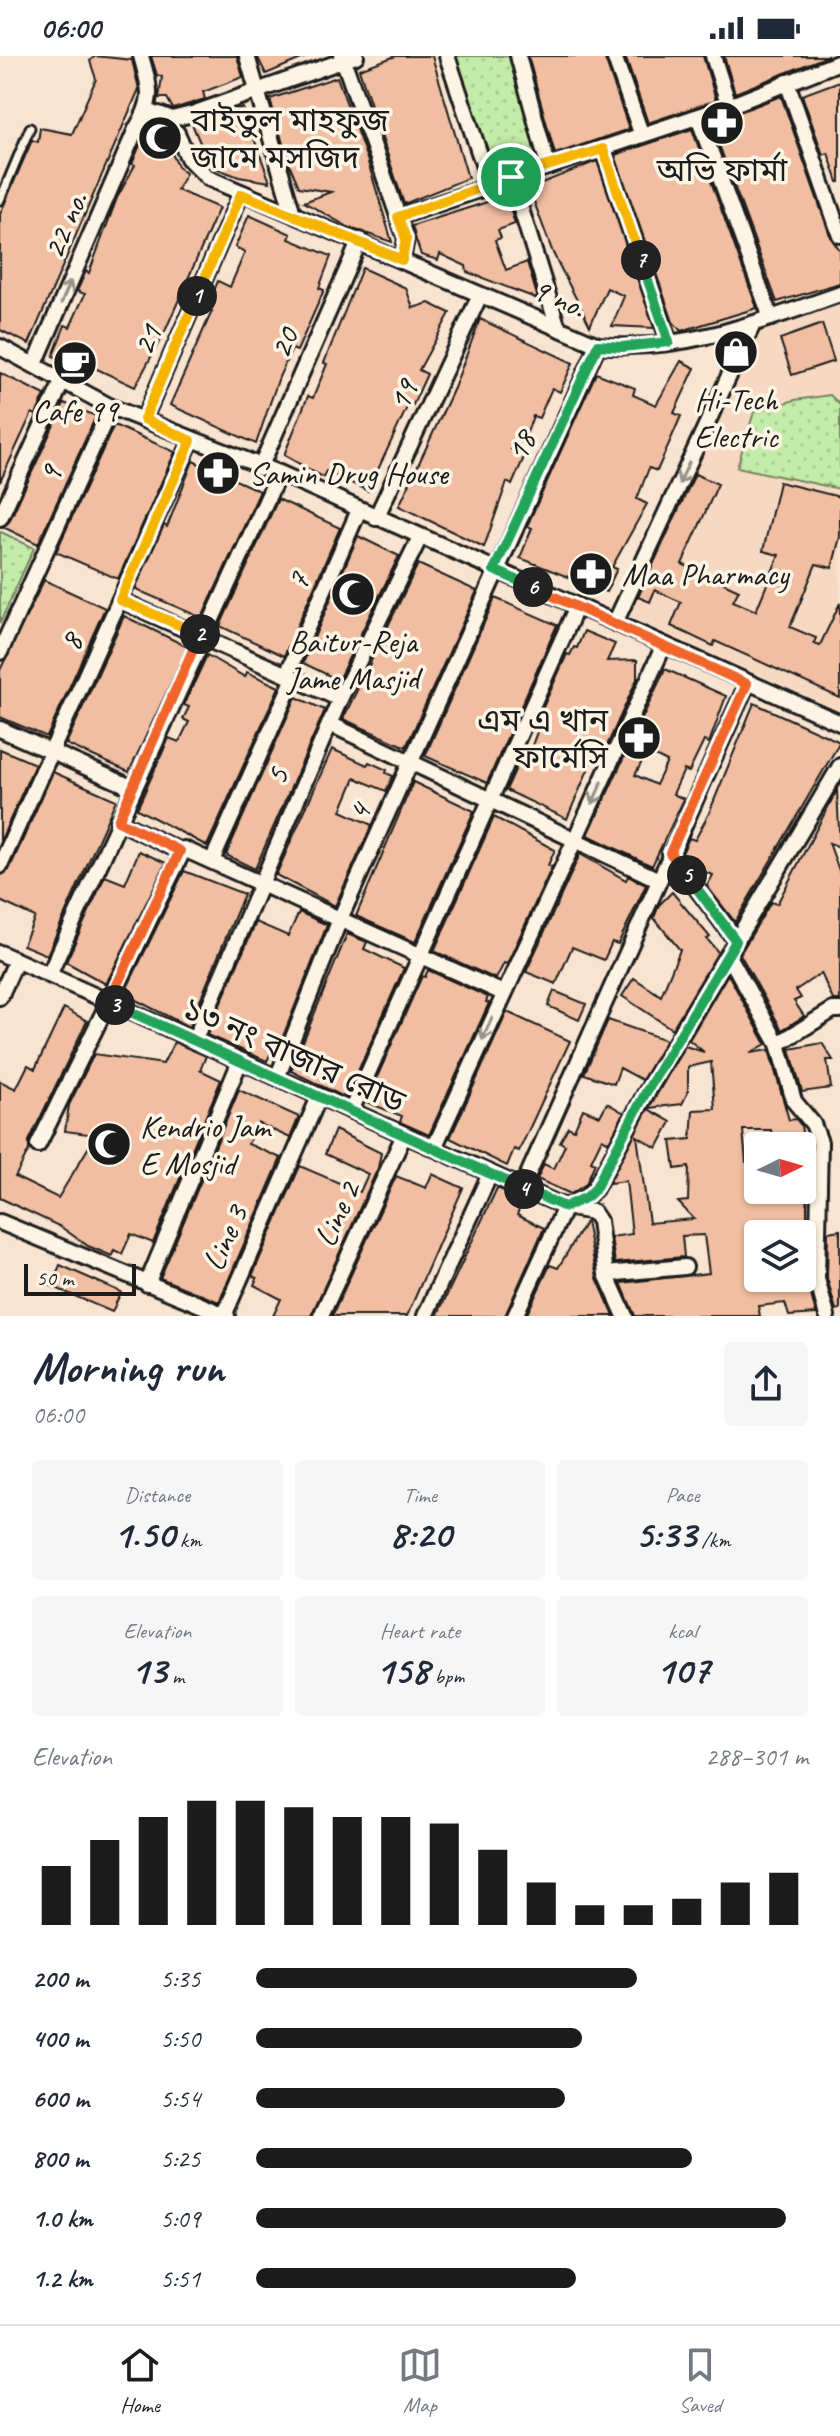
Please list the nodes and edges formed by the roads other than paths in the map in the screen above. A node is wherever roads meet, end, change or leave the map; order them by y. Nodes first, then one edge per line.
1 (141, 56) edge
2 (247, 56) edge
3 (447, 56) edge
4 (518, 56) edge
5 (614, 56) edge
6 (713, 56) edge
7 (347, 57) edge
8 (832, 61) edge
9 (787, 82) junction
10 (257, 89) junction
11 (729, 106) junction
12 (148, 110) junction
13 (698, 117) junction
14 (30, 128) dead end
15 (641, 133) junction
16 (603, 149) junction
17 (548, 166) junction
18 (4, 176) edge
19 (511, 177) junction
20 (490, 185) junction
21 (241, 194) junction
22 (0, 200) edge
23 (293, 214) junction
24 (398, 217) junction
25 (840, 235) edge
26 (360, 240) junction
27 (402, 260) junction
28 (840, 294) edge
29 (480, 295) junction
30 (771, 318) junction
31 (752, 326) junction
32 (558, 328) junction
33 (669, 342) junction
34 (598, 345) junction
35 (4, 348) edge
36 (35, 364) junction
37 (0, 365) edge
38 (63, 380) junction
39 (111, 407) junction
40 (144, 419) junction
41 (191, 441) junction
42 (260, 468) junction
43 (279, 473) junction
44 (359, 510) junction
45 (0, 518) edge
46 (376, 518) junction
47 (420, 537) junction
48 (494, 570) junction
49 (120, 600) junction
50 (577, 606) junction
51 (615, 623) junction
52 (202, 635) junction
53 (664, 645) junction
54 (0, 652) edge
55 (291, 676) junction
56 (747, 684) junction
57 (340, 699) junction
58 (840, 723) edge
59 (330, 724) junction
60 (0, 729) edge
61 (51, 753) junction
62 (413, 763) junction
63 (840, 766) edge
64 (133, 788) junction
65 (492, 800) junction
66 (118, 821) junction
67 (575, 840) junction
68 (180, 851) junction
69 (670, 853) junction
70 (212, 861) junction
71 (0, 866) edge
72 (657, 879) junction
73 (261, 883) junction
74 (340, 919) junction
75 (736, 941) junction
76 (0, 953) edge
77 (422, 955) junction
78 (729, 956) junction
79 (16, 961) junction
80 (49, 975) junction
81 (503, 993) junction
82 (0, 997) edge
83 (109, 1002) junction
84 (840, 1010) edge
85 (194, 1041) junction
86 (778, 1044) junction
87 (240, 1061) junction
88 (277, 1078) junction
89 (319, 1097) junction
90 (351, 1111) junction
91 (404, 1135) junction
92 (38, 1145) dead end
93 (434, 1148) junction
94 (490, 1174) junction
95 (522, 1188) junction
96 (565, 1207) junction
97 (0, 1222) edge
98 (685, 1267) dead end
99 (606, 1274) junction
100 (147, 1284) junction
101 (225, 1316) edge
102 (321, 1316) edge
103 (425, 1316) edge
104 (515, 1316) edge
105 (625, 1316) edge
106 (827, 1316) edge

1 - 12 street
2 - 10 street
3 - 20 street
4 - 17 street
5 - 15 street
6 - 11 street
7 - 10 street
7 - 24 street
8 - 9 street
9 - 11 street
9 - 25 street
10 - 12 street
10 - 23 street
11 - 13 street
12 - 21 street, 9 no.
36 -> 12 street, 22 no.
13 - 15 street
13 - 30 street
14 - 18 lane
15 - 16 street
16 - 17 street
16 - 33 street
17 - 19 street
18 - 22 lane
19 - 20 street
19 - 32 street
20 - 24 street
21 - 23 street, 9 no.
21 - 40 street, 21
23 - 26 street, 9 no.
24 - 27 street
26 - 27 street, 9 no.
26 - 42 street, 20
27 - 29 street, 9 no.
28 - 30 street, 9 no.
29 - 32 street, 9 no.
29 - 46 street, 19
30 - 31 street, 9 no.
31 - 33 street, 9 no.
31 -> 51 street
32 - 34 street, 9 no.
33 - 34 street, 9 no.
34 - 48 street, 18
35 - 36 street
35 - 37 street
36 - 38 street
38 - 39 street
38 - 45 street
39 - 40 street
39 - 54 street, 9
40 - 41 street
41 - 42 street
41 - 49 street, 8
42 - 43 street
43 - 44 street
43 - 52 street
44 - 46 street
44 - 55 street, 7
46 - 47 street
47 - 48 street
47 - 57 street, 5
48 - 50 street
48 - 62 street, 4
49 - 52 street
49 - 61 street, 8
50 - 51 street
50 - 65 street
51 - 53 street
52 - 55 street
52 - 64 street
53 - 56 street
53 -> 67 street
55 - 57 street
55 - 70 street, 7
56 - 58 street
56 - 69 street
57 - 59 street, 5
59 - 62 street
59 - 73 street, 5
60 - 61 street
61 - 64 street
61 - 71 street, 8
62 - 65 street
62 - 74 street, 4
63 - 75 street
64 - 66 street
65 - 67 street
65 - 77 street
66 - 68 street
66 - 80 street
67 - 72 street
67 - 81 street
68 - 70 street
68 - 83 street
69 - 72 street
69 - 75 street
70 - 73 street
72 - 95 street
73 - 74 street
73 - 85 street, 5
74 - 77 street
74 - 88 street, 4
75 - 78 street
76 - 79 street, ১৩ নং বাজার রোড
77 - 81 street
77 - 90 street
78 - 86 street
78 - 96 street
79 - 80 street, ১৩ নং বাজার রোড
79 - 82 street
80 - 83 street, ১৩ নং বাজার রোড
81 -> 93 street
83 - 85 street, ১৩ নং বাজার রোড
83 - 92 street
84 - 86 street
85 - 87 street, ১৩ নং বাজার রোড
86 - 106 street
87 - 88 street, ১৩ নং বাজার রোড
87 - 100 street
88 - 89 street, ১৩ নং বাজার রোড
89 - 90 street, ১৩ নং বাজার রোড
89 - 101 street, Line 3
90 - 91 street, ১৩ নং বাজার রোড
91 - 93 street, ১৩ নং বাজার রোড
91 - 102 street, Line 2
93 - 94 street, ১৩ নং বাজার রোড
94 - 95 street, ১৩ নং বাজার রোড
94 - 103 street
95 - 96 street, ১৩ নং বাজার রোড
96 - 99 street, ১৩ নং বাজার রোড
96 - 104 street
97 - 100 street
98 - 99 street
99 - 105 street, ১৩ নং বাজার রোড
100 - 101 street

